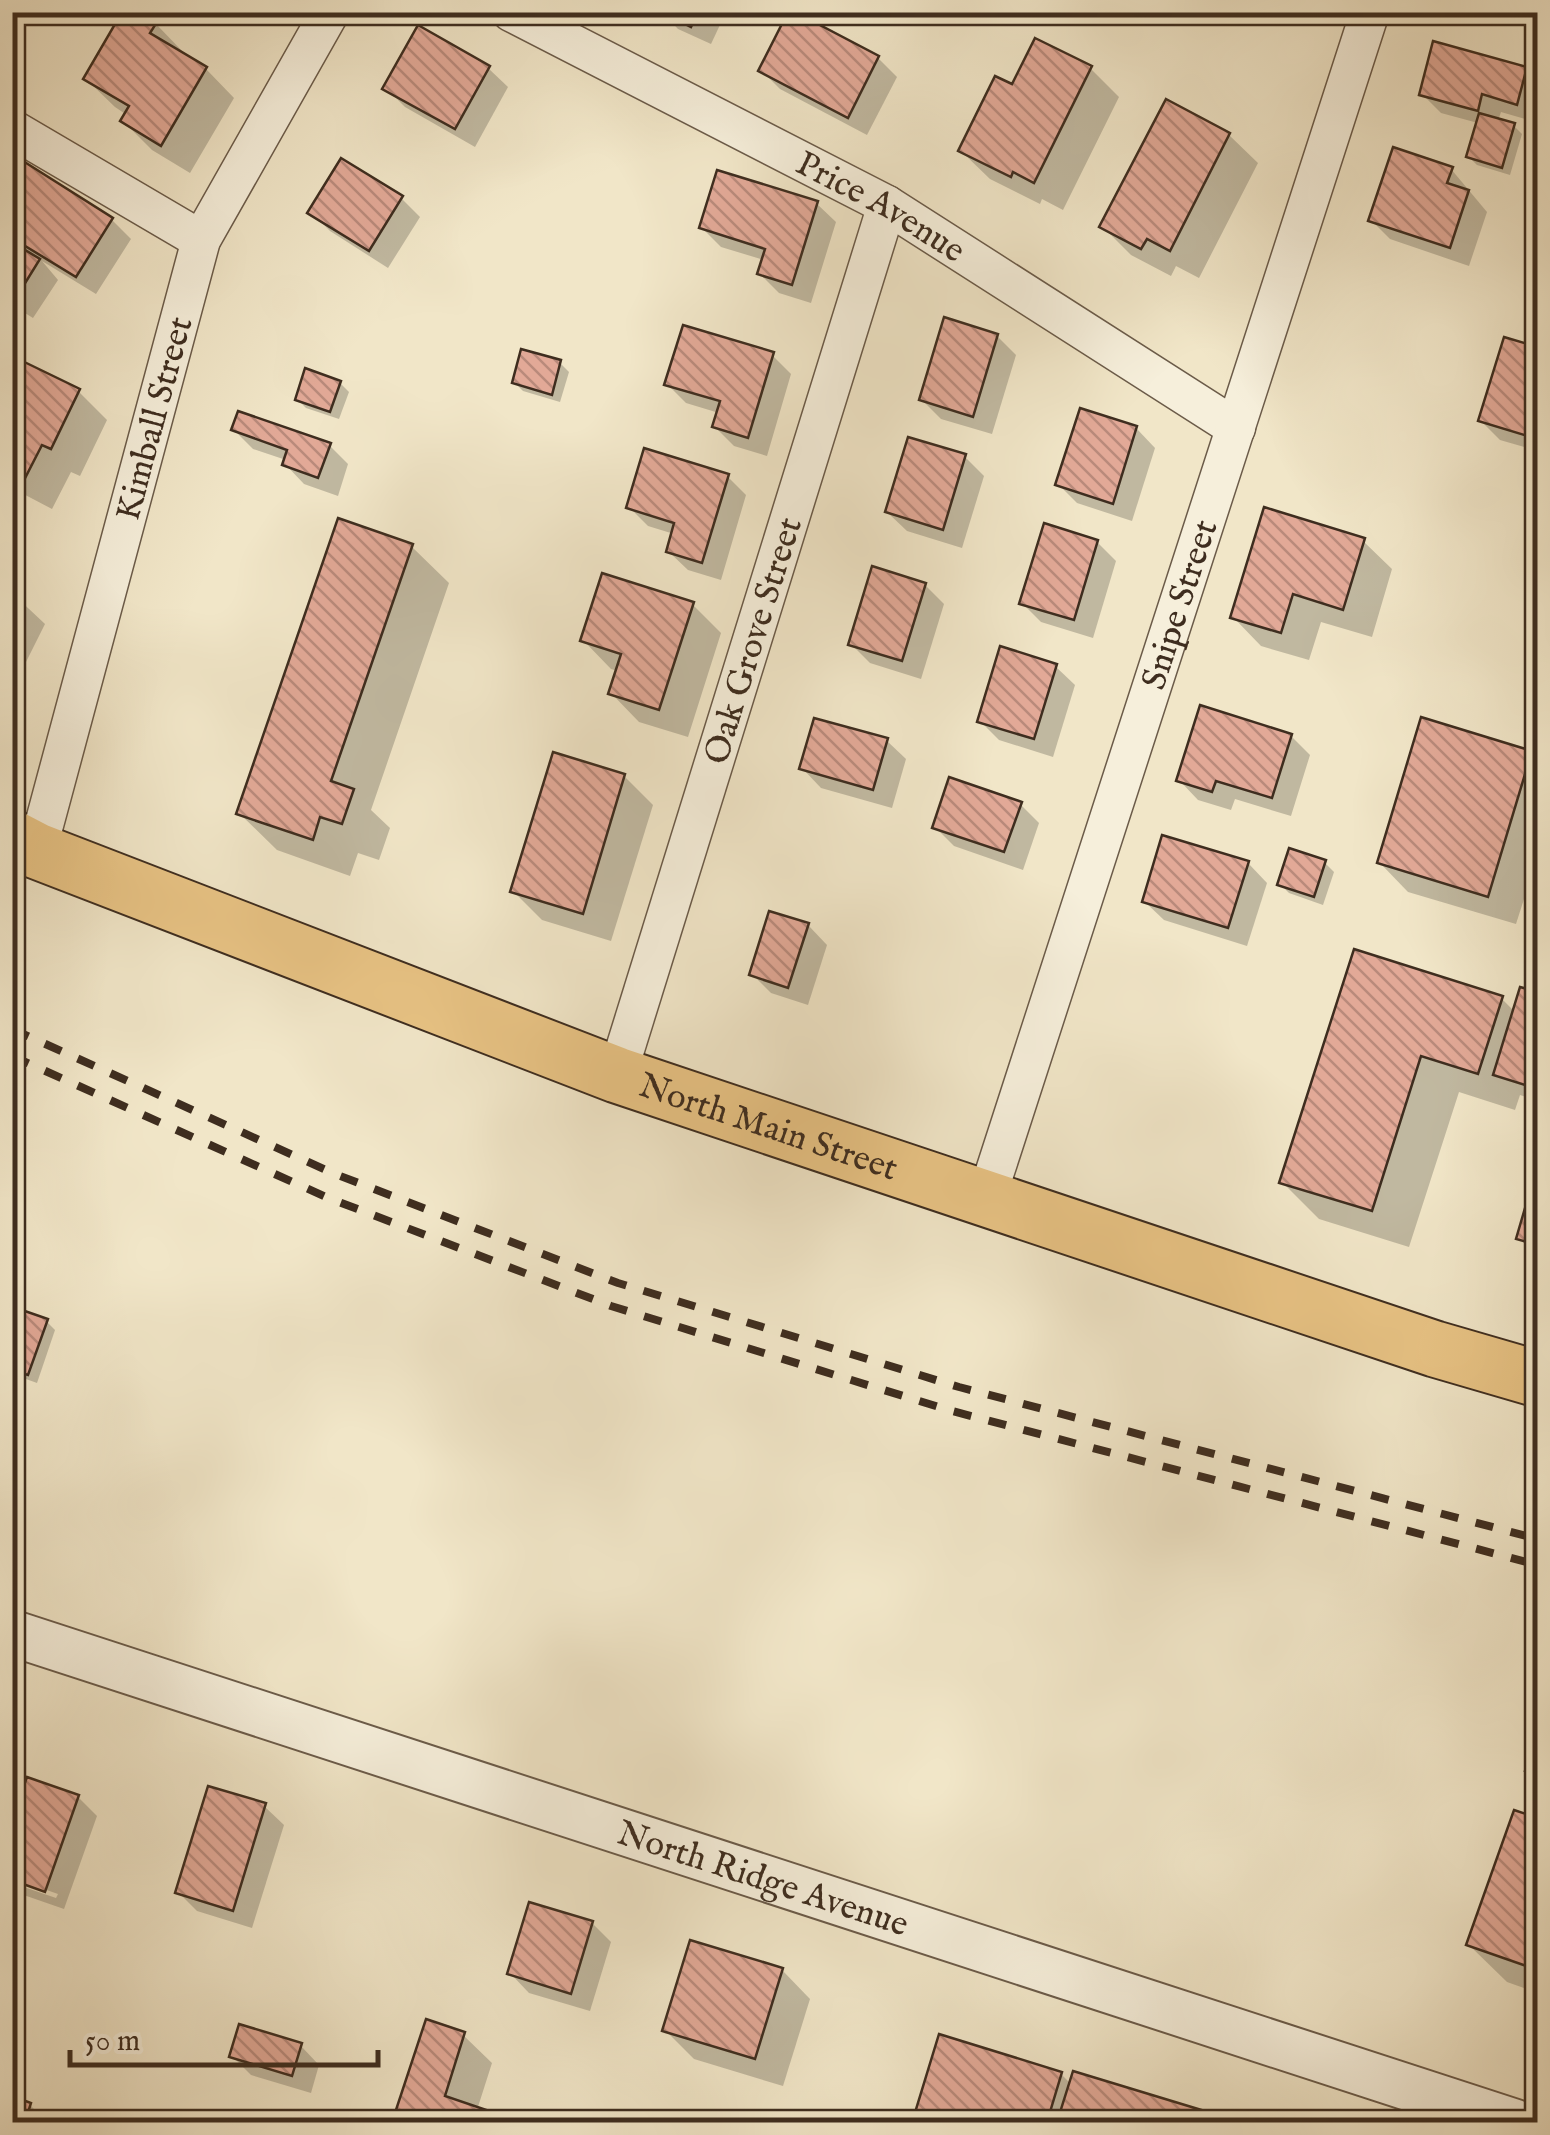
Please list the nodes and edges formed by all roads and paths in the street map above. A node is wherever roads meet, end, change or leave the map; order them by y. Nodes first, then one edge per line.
1 (330, 12) edge
2 (511, 12) edge
3 (1370, 12) edge
4 (12, 129) edge
5 (886, 205) junction
6 (200, 240) junction
7 (1236, 428) junction
8 (24, 845) edge
9 (617, 1075) junction
10 (986, 1196) junction
11 (1538, 1379) edge
12 (12, 1633) edge
13 (1514, 2122) edge

1 - 6 street, Kimball Street
2 - 5 street, Price Avenue
3 - 7 street, Snipe Street
4 - 6 street
5 - 7 street, Price Avenue
5 - 9 street, Oak Grove Street
6 - 8 street, Kimball Street
7 - 10 street, Snipe Street
8 - 9 main road, North Main Street
9 - 10 main road, North Main Street
10 - 11 main road, North Main Street
12 - 13 street, North Ridge Avenue

